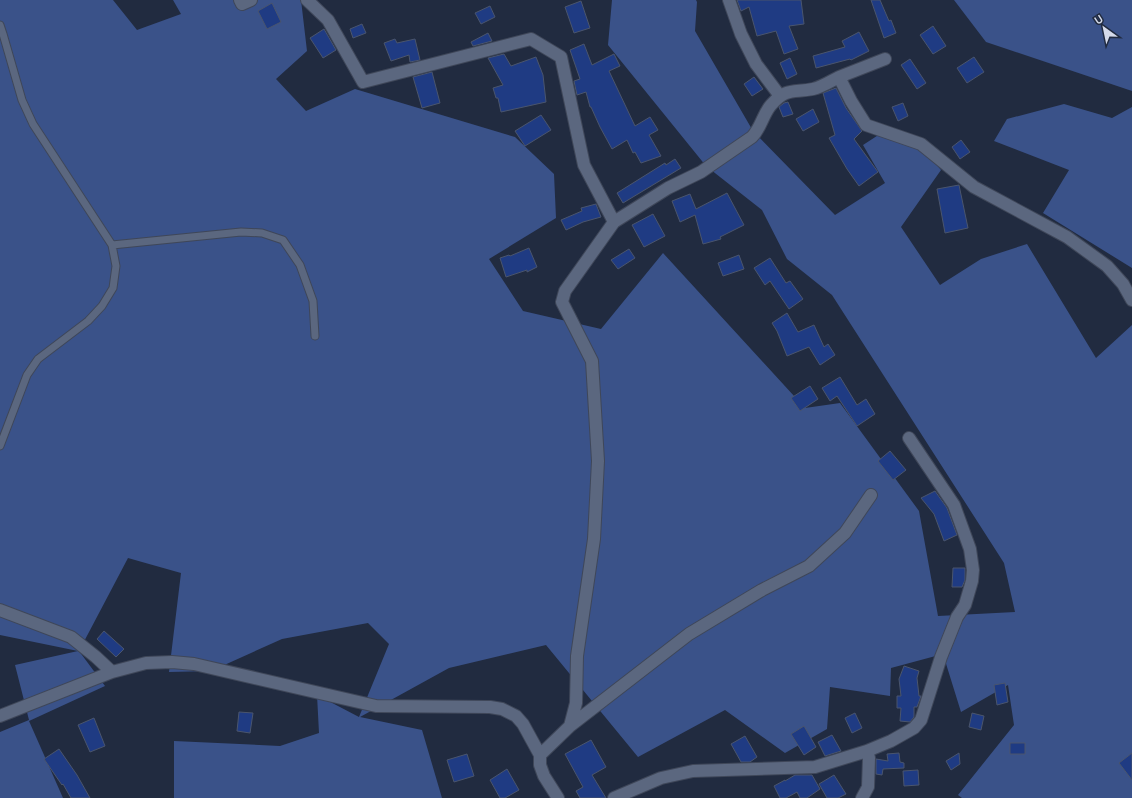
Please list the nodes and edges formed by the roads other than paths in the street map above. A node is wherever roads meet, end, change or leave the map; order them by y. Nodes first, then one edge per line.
1 (240, 0) edge
2 (251, 0) edge
3 (306, 0) edge
4 (729, 0) edge
5 (0, 25) edge
6 (885, 59) dead end
7 (839, 77) junction
8 (780, 96) junction
9 (614, 222) junction
10 (112, 245) junction
11 (1132, 300) edge
12 (315, 336) dead end
13 (909, 438) dead end
14 (0, 446) edge
15 (871, 495) dead end
16 (0, 610) edge
17 (112, 672) junction
18 (0, 716) edge
19 (570, 726) junction
20 (867, 751) junction
21 (540, 755) junction
22 (558, 798) edge
23 (614, 798) edge
24 (862, 798) edge

1 - 2 street
3 - 9 street
4 - 8 street
5 - 10 lane
6 - 7 street
7 - 8 street
7 - 11 street
8 - 9 street
9 - 19 street
10 - 12 lane
10 - 14 lane
13 - 20 street
15 - 19 street
16 - 17 street
17 - 18 street
17 - 21 street
19 - 21 street
20 - 23 street
20 - 24 street
21 - 22 street

